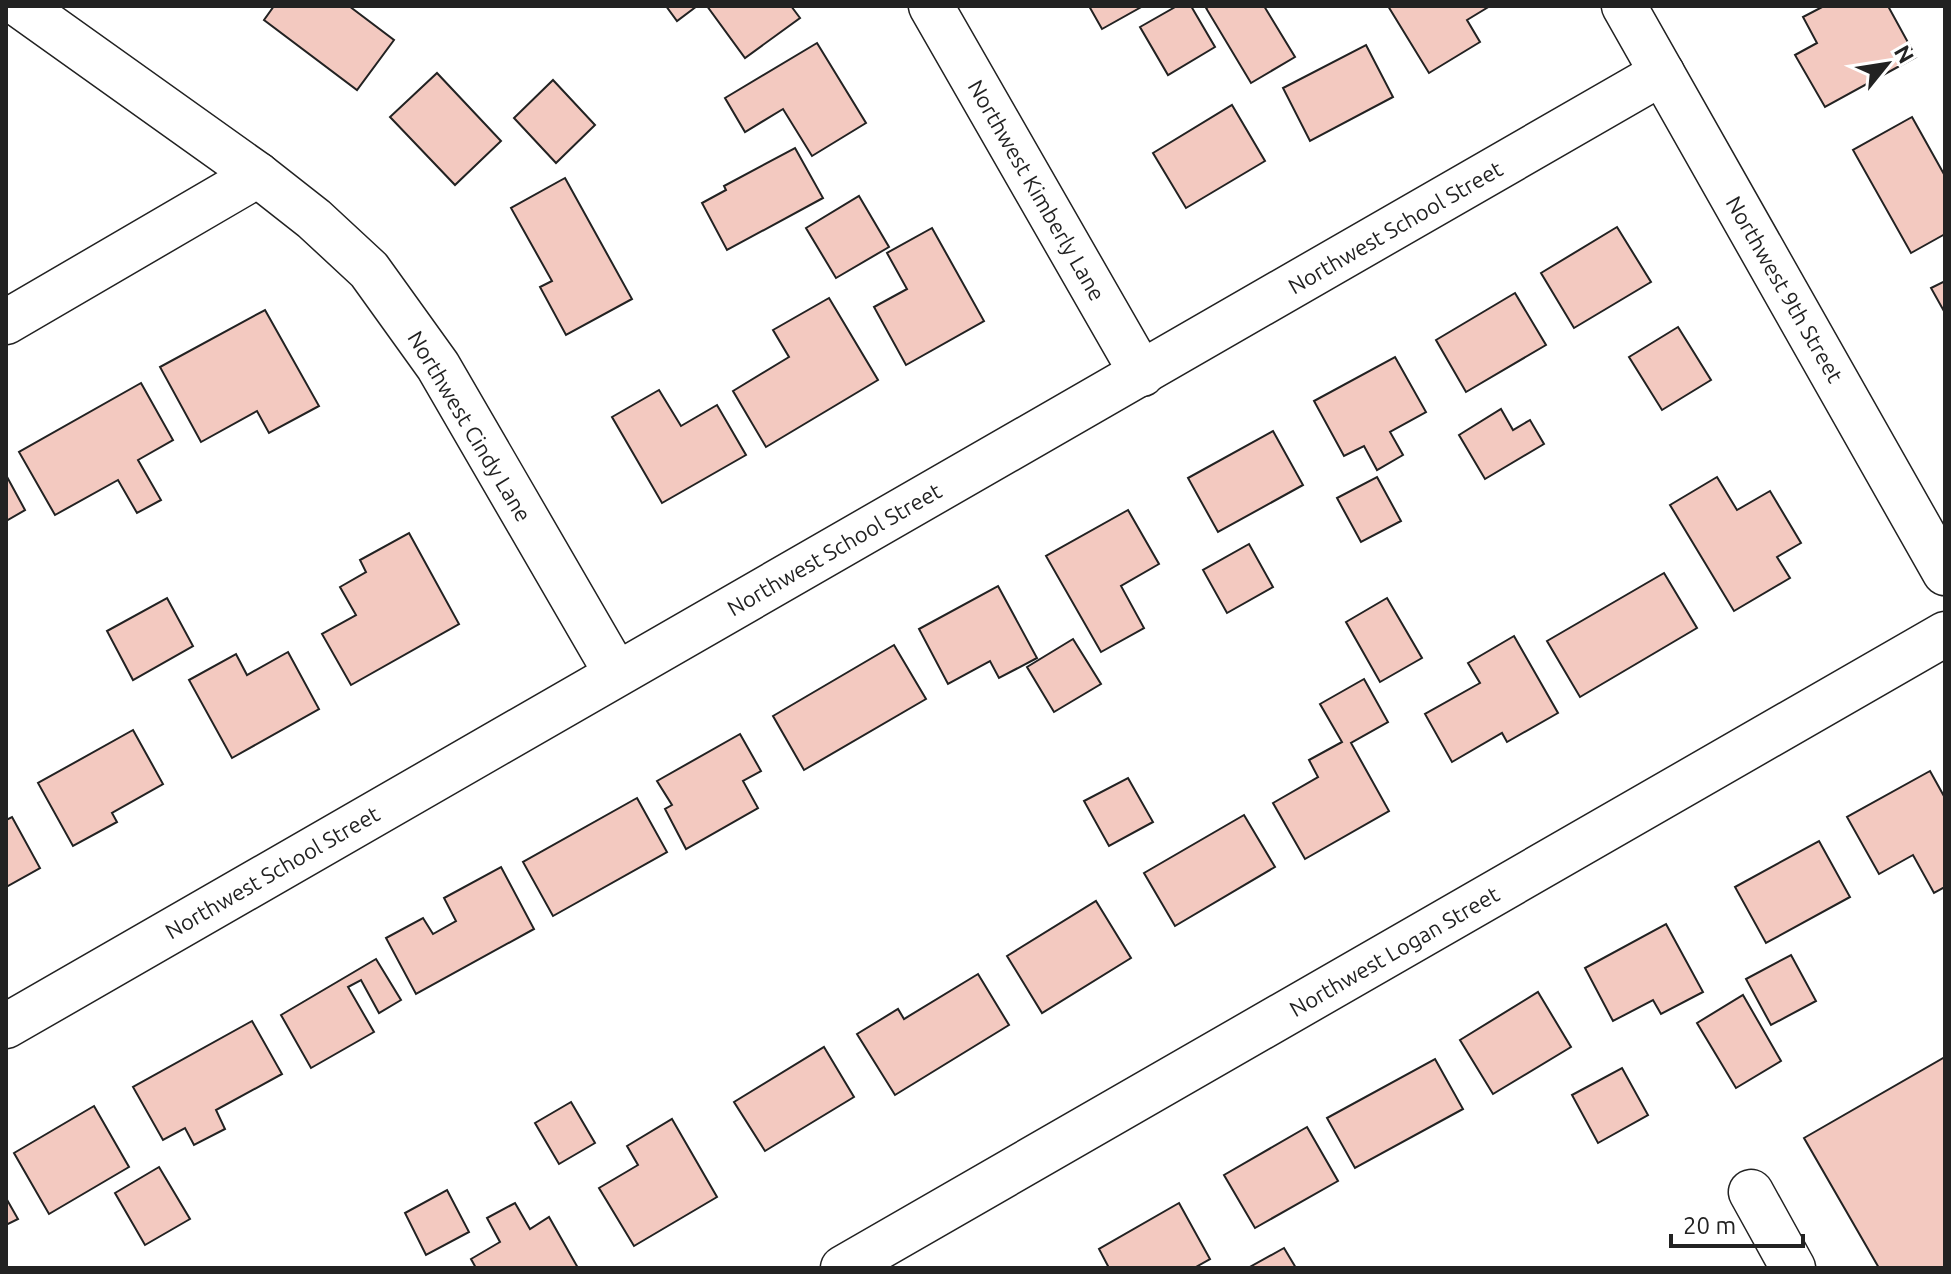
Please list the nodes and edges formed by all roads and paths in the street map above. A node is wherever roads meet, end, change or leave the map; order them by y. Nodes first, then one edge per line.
1 (21, 6) edge
2 (931, 6) edge
3 (1624, 6) edge
4 (1662, 73) junction
5 (258, 175) junction
6 (6, 322) edge
7 (1142, 374) junction
8 (1945, 573) edge
9 (1945, 634) edge
10 (616, 673) junction
11 (6, 1026) edge
12 (1751, 1192) dead end
13 (843, 1268) edge
14 (1793, 1268) edge

1 - 5 street, Northwest Cindy Lane
2 - 7 street, Northwest Kimberly Lane
3 - 4 street, Northwest 9th Street
4 - 7 street, Northwest School Street
4 - 8 street, Northwest 9th Street
5 - 6 street
5 - 10 street, Northwest Cindy Lane
7 - 10 street, Northwest School Street
9 - 13 street, Northwest Logan Street
10 - 11 street, Northwest School Street
12 - 14 street

